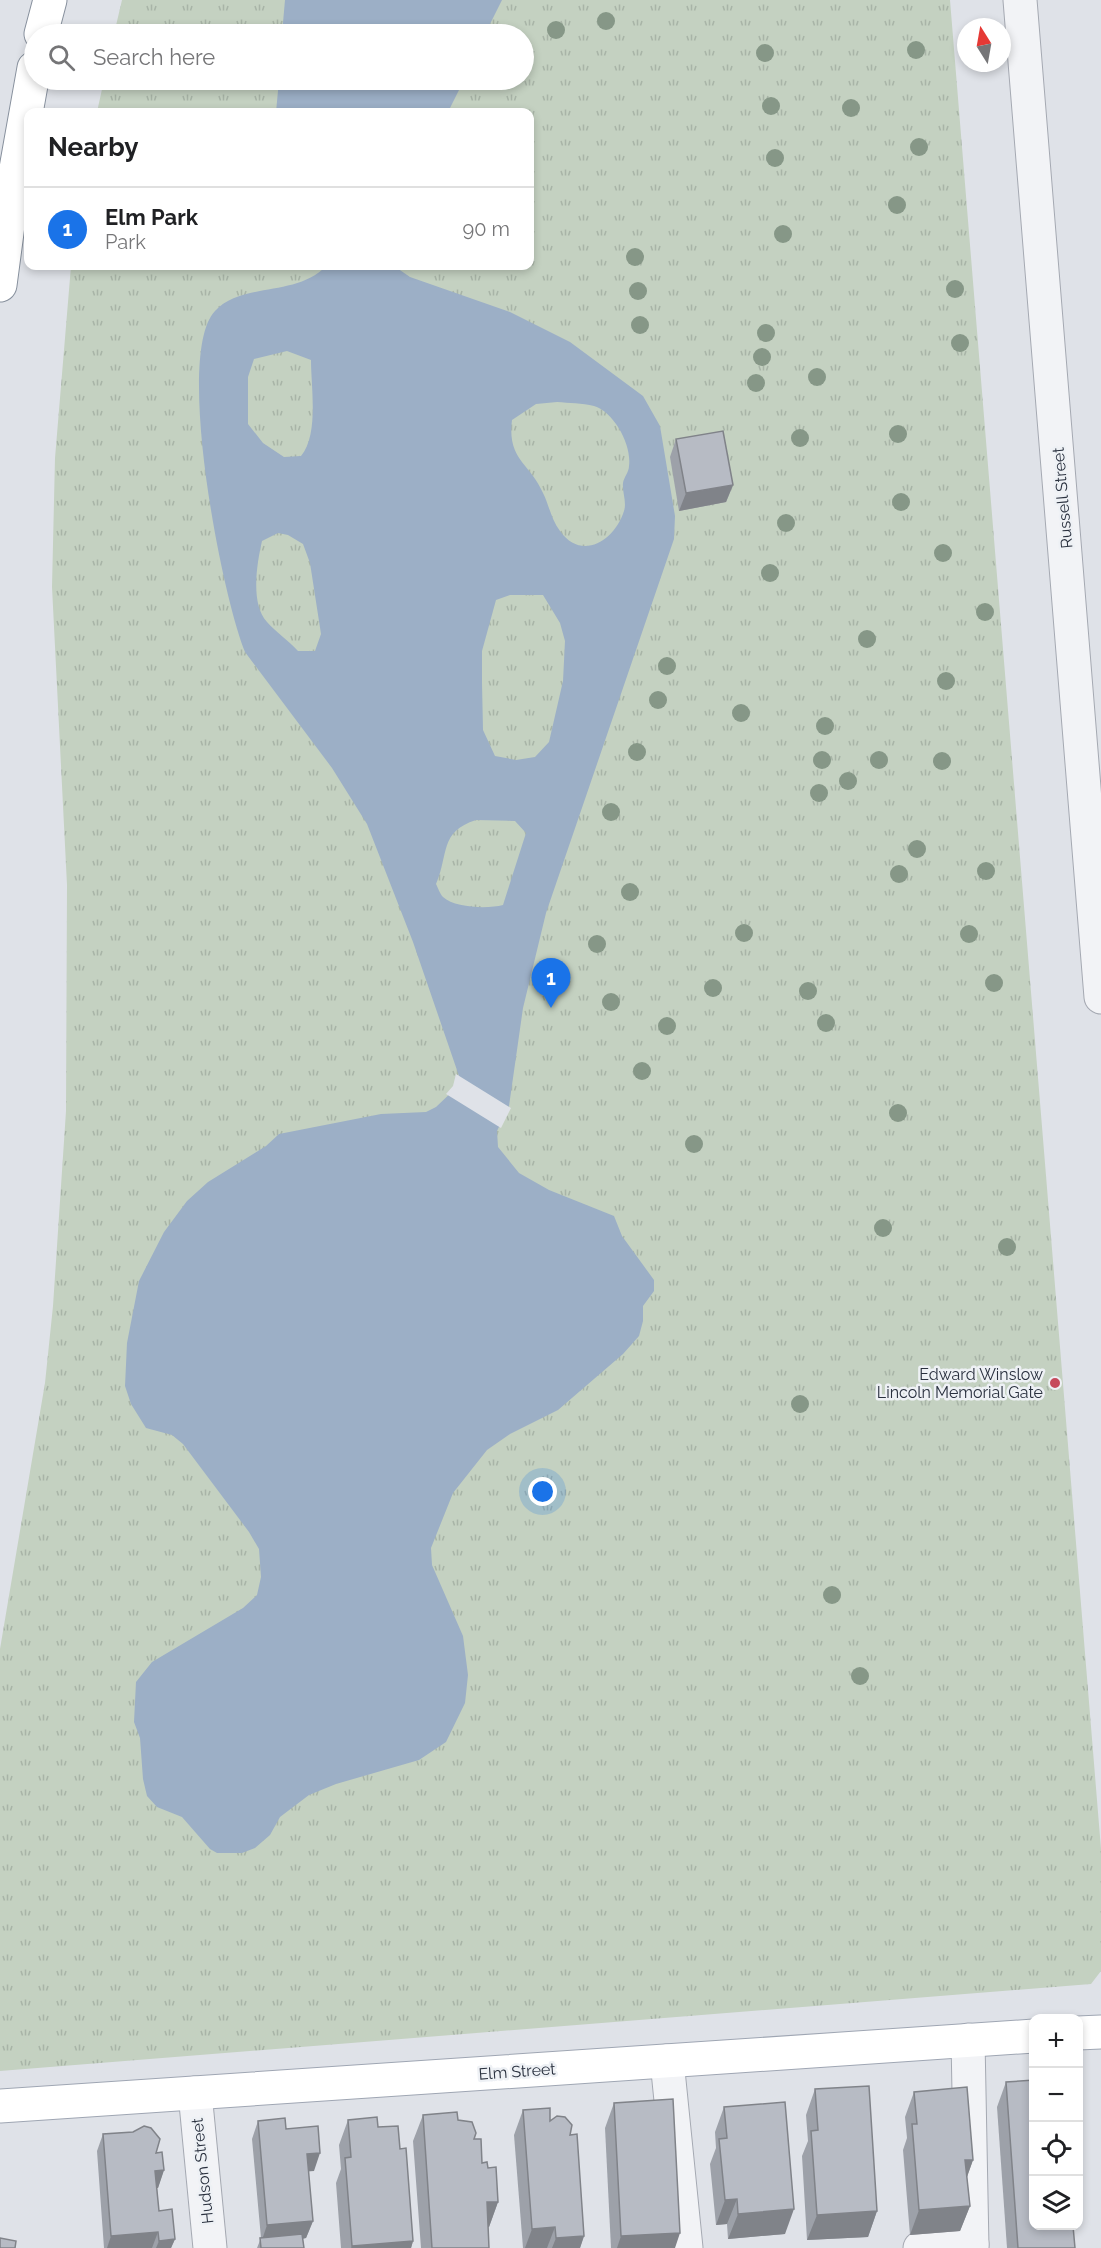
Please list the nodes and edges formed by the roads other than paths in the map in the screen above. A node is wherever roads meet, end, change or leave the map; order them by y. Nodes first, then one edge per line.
1 (50, 0) edge
2 (1020, 0) edge
3 (44, 24) edge
4 (30, 90) edge
5 (27, 108) edge
6 (24, 124) edge
7 (0, 285) edge
8 (1096, 857) edge
9 (1101, 997) edge
10 (1101, 2032) edge
11 (1083, 2033) edge
12 (1029, 2036) edge
13 (968, 2040) junction
14 (667, 2061) junction
15 (195, 2093) junction
16 (0, 2106) edge
17 (972, 2246) edge
18 (210, 2248) edge
19 (686, 2248) edge
20 (920, 2248) edge

1 - 3 main road
2 - 8 street, Russell Street
4 - 5 main road
6 - 7 main road
8 - 9 street, Russell Street
10 - 11 main road
12 - 13 main road, Elm Street
13 - 14 main road, Elm Street
13 - 17 street
14 - 15 main road, Elm Street
14 - 19 street
15 - 16 main road, Elm Street
15 - 18 street, Hudson Street
17 - 20 street

